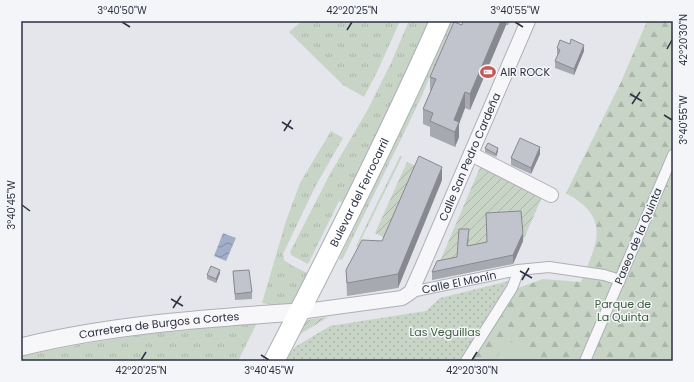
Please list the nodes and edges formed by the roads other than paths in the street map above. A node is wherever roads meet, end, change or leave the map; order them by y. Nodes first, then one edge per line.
1 (440, 21) edge
2 (528, 21) edge
3 (471, 154) junction
4 (673, 155) edge
5 (551, 195) dead end
6 (518, 270) junction
7 (620, 280) junction
8 (411, 292) junction
9 (299, 312) junction
10 (21, 347) edge
11 (274, 361) edge
12 (466, 361) edge
13 (585, 361) edge

1 - 9 main road, Bulevar del Ferrocarril
2 - 3 street, Calle San Pedro Cardeña
3 - 5 street
3 - 8 street, Calle San Pedro Cardeña
4 - 7 street, Paseo de la Quinta
6 - 7 street, Calle El Monín
6 - 8 street, Calle El Monín
6 - 12 street
7 - 13 street, Paseo de la Quinta
8 - 9 street, Calle El Monín
9 - 10 street, Carretera de Burgos a Cortes
9 - 11 main road, Bulevar del Ferrocarril

